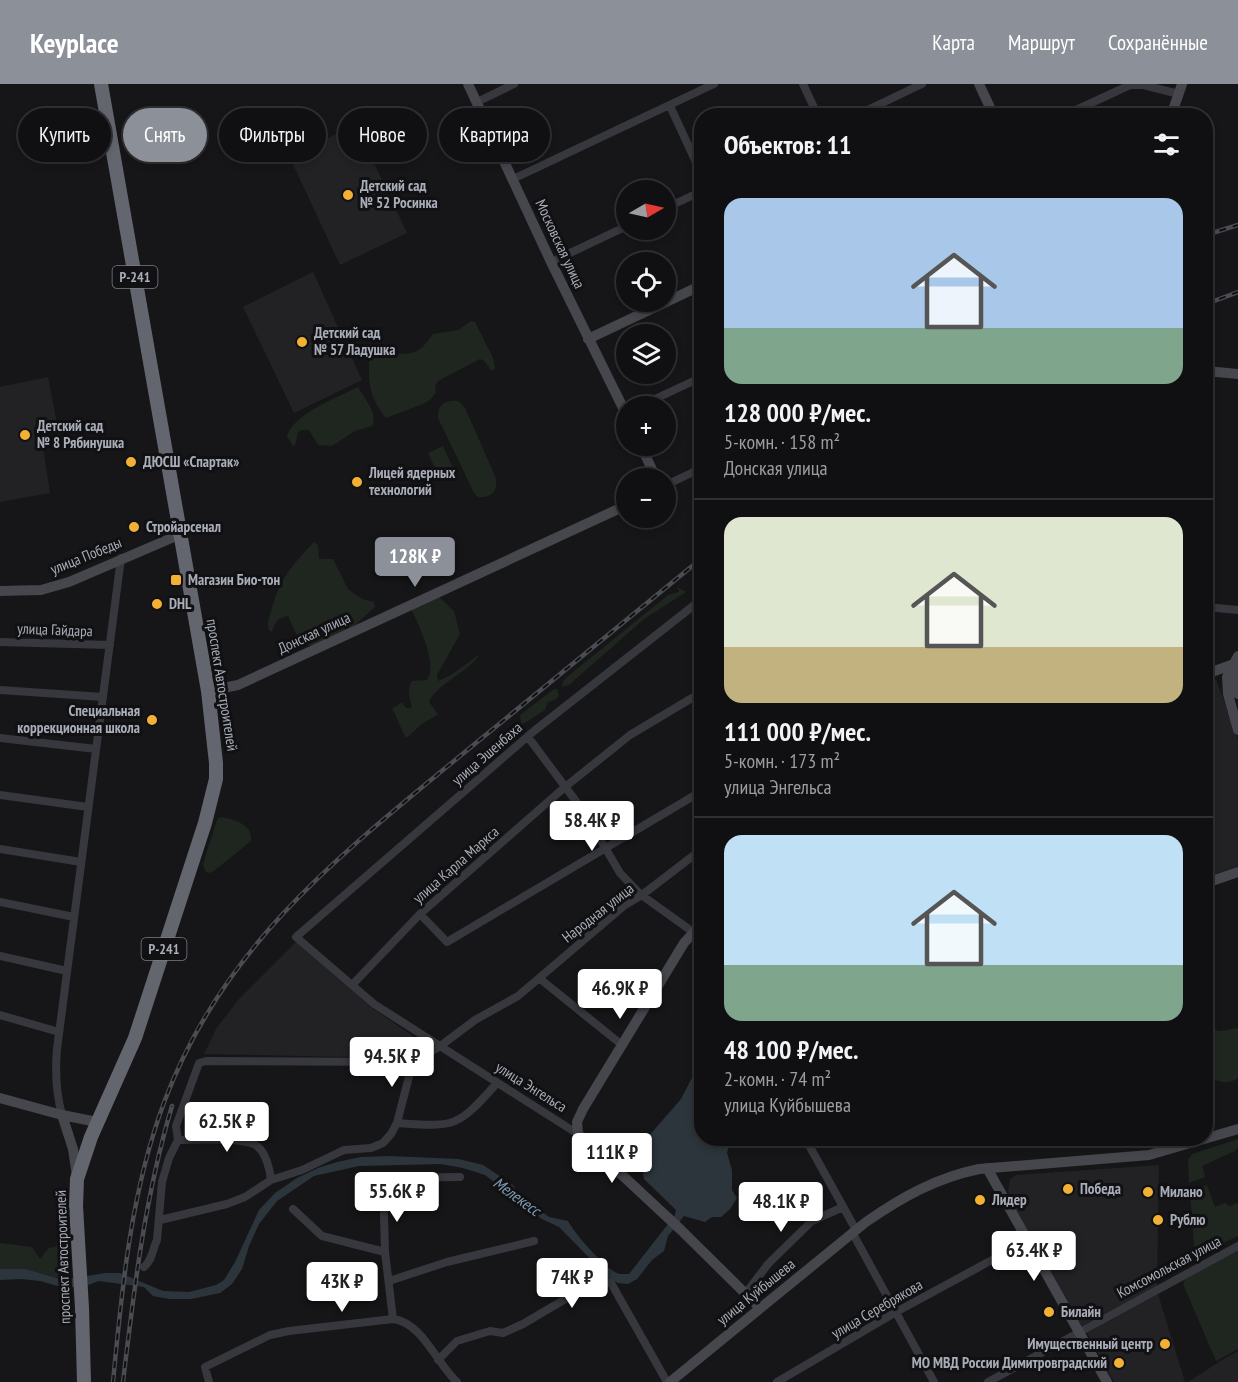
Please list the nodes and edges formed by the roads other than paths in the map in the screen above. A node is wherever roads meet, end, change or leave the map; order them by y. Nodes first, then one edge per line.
1 (101, 84) edge
2 (468, 84) edge
3 (514, 84) edge
4 (714, 84) edge
5 (803, 84) edge
6 (922, 84) edge
7 (979, 84) edge
8 (1181, 89) edge
9 (477, 102) junction
10 (670, 106) junction
11 (814, 108) edge
12 (872, 108) edge
13 (990, 108) edge
14 (1080, 108) edge
15 (1174, 108) edge
16 (694, 158) edge
17 (513, 179) junction
18 (694, 195) edge
19 (676, 203) edge
20 (616, 231) edge
21 (551, 262) junction
22 (694, 289) edge
23 (588, 339) junction
24 (1213, 372) edge
25 (1238, 374) edge
26 (694, 381) edge
27 (617, 396) edge
28 (661, 396) edge
29 (694, 472) edge
30 (676, 480) edge
31 (616, 511) edge
32 (181, 534) junction
33 (121, 558) junction
34 (0, 591) edge
35 (694, 605) edge
36 (1213, 608) edge
37 (1238, 610) edge
38 (0, 642) edge
39 (110, 645) junction
40 (1236, 660) edge
41 (1213, 671) edge
42 (0, 690) edge
43 (208, 691) junction
44 (1238, 694) edge
45 (103, 697) junction
46 (694, 697) edge
47 (1238, 730) edge
48 (528, 737) junction
49 (0, 738) edge
50 (96, 749) junction
51 (565, 787) junction
52 (0, 795) edge
53 (694, 796) edge
54 (88, 807) junction
55 (0, 849) edge
56 (606, 849) junction
57 (694, 855) edge
58 (81, 862) junction
59 (1238, 872) edge
60 (1213, 881) edge
61 (642, 896) junction
62 (0, 902) edge
63 (420, 915) junction
64 (74, 917) junction
65 (693, 932) joint
66 (296, 937) joint
67 (0, 956) edge
68 (67, 971) junction
69 (539, 978) junction
70 (353, 984) junction
71 (0, 1015) edge
72 (59, 1032) junction
73 (622, 1045) junction
74 (439, 1047) junction
75 (413, 1060) junction
76 (497, 1083) junction
77 (0, 1098) edge
78 (62, 1115) junction
79 (97, 1122) junction
80 (397, 1123) junction
81 (1238, 1129) edge
82 (578, 1134) junction
83 (1213, 1136) edge
84 (178, 1140) junction
85 (809, 1146) edge
86 (1180, 1146) edge
87 (987, 1168) junction
88 (460, 1177) dead end
89 (77, 1179) junction
90 (271, 1180) junction
91 (843, 1207) junction
92 (293, 1209) dead end
93 (160, 1220) junction
94 (854, 1231) junction
95 (534, 1241) dead end
96 (1238, 1246) edge
97 (385, 1252) junction
98 (992, 1260) dead end
99 (144, 1267) dead end
100 (389, 1281) junction
101 (746, 1293) junction
102 (759, 1307) junction
103 (896, 1312) junction
104 (393, 1319) junction
105 (1078, 1331) junction
106 (438, 1360) junction
107 (84, 1382) edge
108 (209, 1382) edge
109 (457, 1382) edge
110 (669, 1382) edge
111 (777, 1382) edge
112 (934, 1382) edge
113 (988, 1382) edge
114 (1107, 1382) edge

1 - 32 highway, проспект Автостроителей / Р-241
2 - 9 street, Московская улица
3 - 9 street
4 - 10 street
5 - 11 street
6 - 12 street
7 - 13 street
8 - 14 street
8 - 15 street
9 - 17 street, Московская улица
10 - 16 street
10 - 17 street
17 - 21 street, Московская улица
18 - 19 street
20 - 21 street
21 - 23 street, Московская улица
22 - 23 street
23 - 27 street, Московская улица
24 - 25 street
26 - 28 street
29 - 30 street
31 - 43 street, Донская улица
32 - 33 street, улица Победы
32 - 43 highway, проспект Автостроителей / Р-241
33 - 34 street, улица Победы
33 - 39 street
35 - 48 street, улица Эшенбаха
36 - 37 street
38 - 39 street, улица Гайдара
39 - 45 street
40 - 41 street
40 - 44 street
40 - 47 street
42 - 45 street
43 - 79 highway, проспект Автостроителей / Р-241
45 - 50 street
46 - 51 street, улица Карла Маркса
48 - 51 street
48 - 66 street, улица Эшенбаха
49 - 50 street
50 - 54 street
51 - 56 street
51 - 63 street, улица Карла Маркса
52 - 54 street
53 - 56 street
54 - 58 street
55 - 58 street
56 - 61 street
56 - 63 street
57 - 61 street, Народная улица
58 - 64 street
59 - 60 street
61 - 65 street
61 - 69 street, Народная улица
62 - 64 street
63 - 70 street, улица Карла Маркса
64 - 68 street
65 - 73 street
66 - 70 street, улица Энгельса
67 - 68 street
68 - 72 street
69 - 73 street
69 - 74 street, Народная улица
70 - 74 street, улица Энгельса
71 - 72 street
72 - 78 street
73 - 82 street
74 - 75 street, Народная улица
74 - 76 street, улица Энгельса
75 - 80 street
75 - 84 street, Народная улица
76 - 80 street
76 - 82 street, улица Энгельса
77 - 78 street
78 - 79 street
78 - 89 street
79 - 89 highway, проспект Автостроителей / Р-241
80 - 90 street
81 - 83 street, улица Куйбышева
82 - 101 street, улица Энгельса
84 - 90 street
84 - 93 street
85 - 91 street
86 - 87 street, улица Куйбышева
87 - 94 street, улица Куйбышева
87 - 105 street
88 - 97 street
89 - 107 highway, проспект Автостроителей / Р-241
90 - 93 street
91 - 94 street
91 - 101 street
92 - 97 street
93 - 99 street
94 - 102 street, улица Куйбышева
94 - 103 street
95 - 100 street
96 - 105 street, Комсомольская улица
97 - 100 street
98 - 103 street, улица Серебрякова
100 - 104 street
101 - 102 street, улица Энгельса
102 - 110 street, улица Куйбышева
103 - 111 street, улица Серебрякова
103 - 112 street
104 - 106 street
104 - 108 street
105 - 113 street, Комсомольская улица
105 - 114 street
106 - 109 street
106 - 110 street

